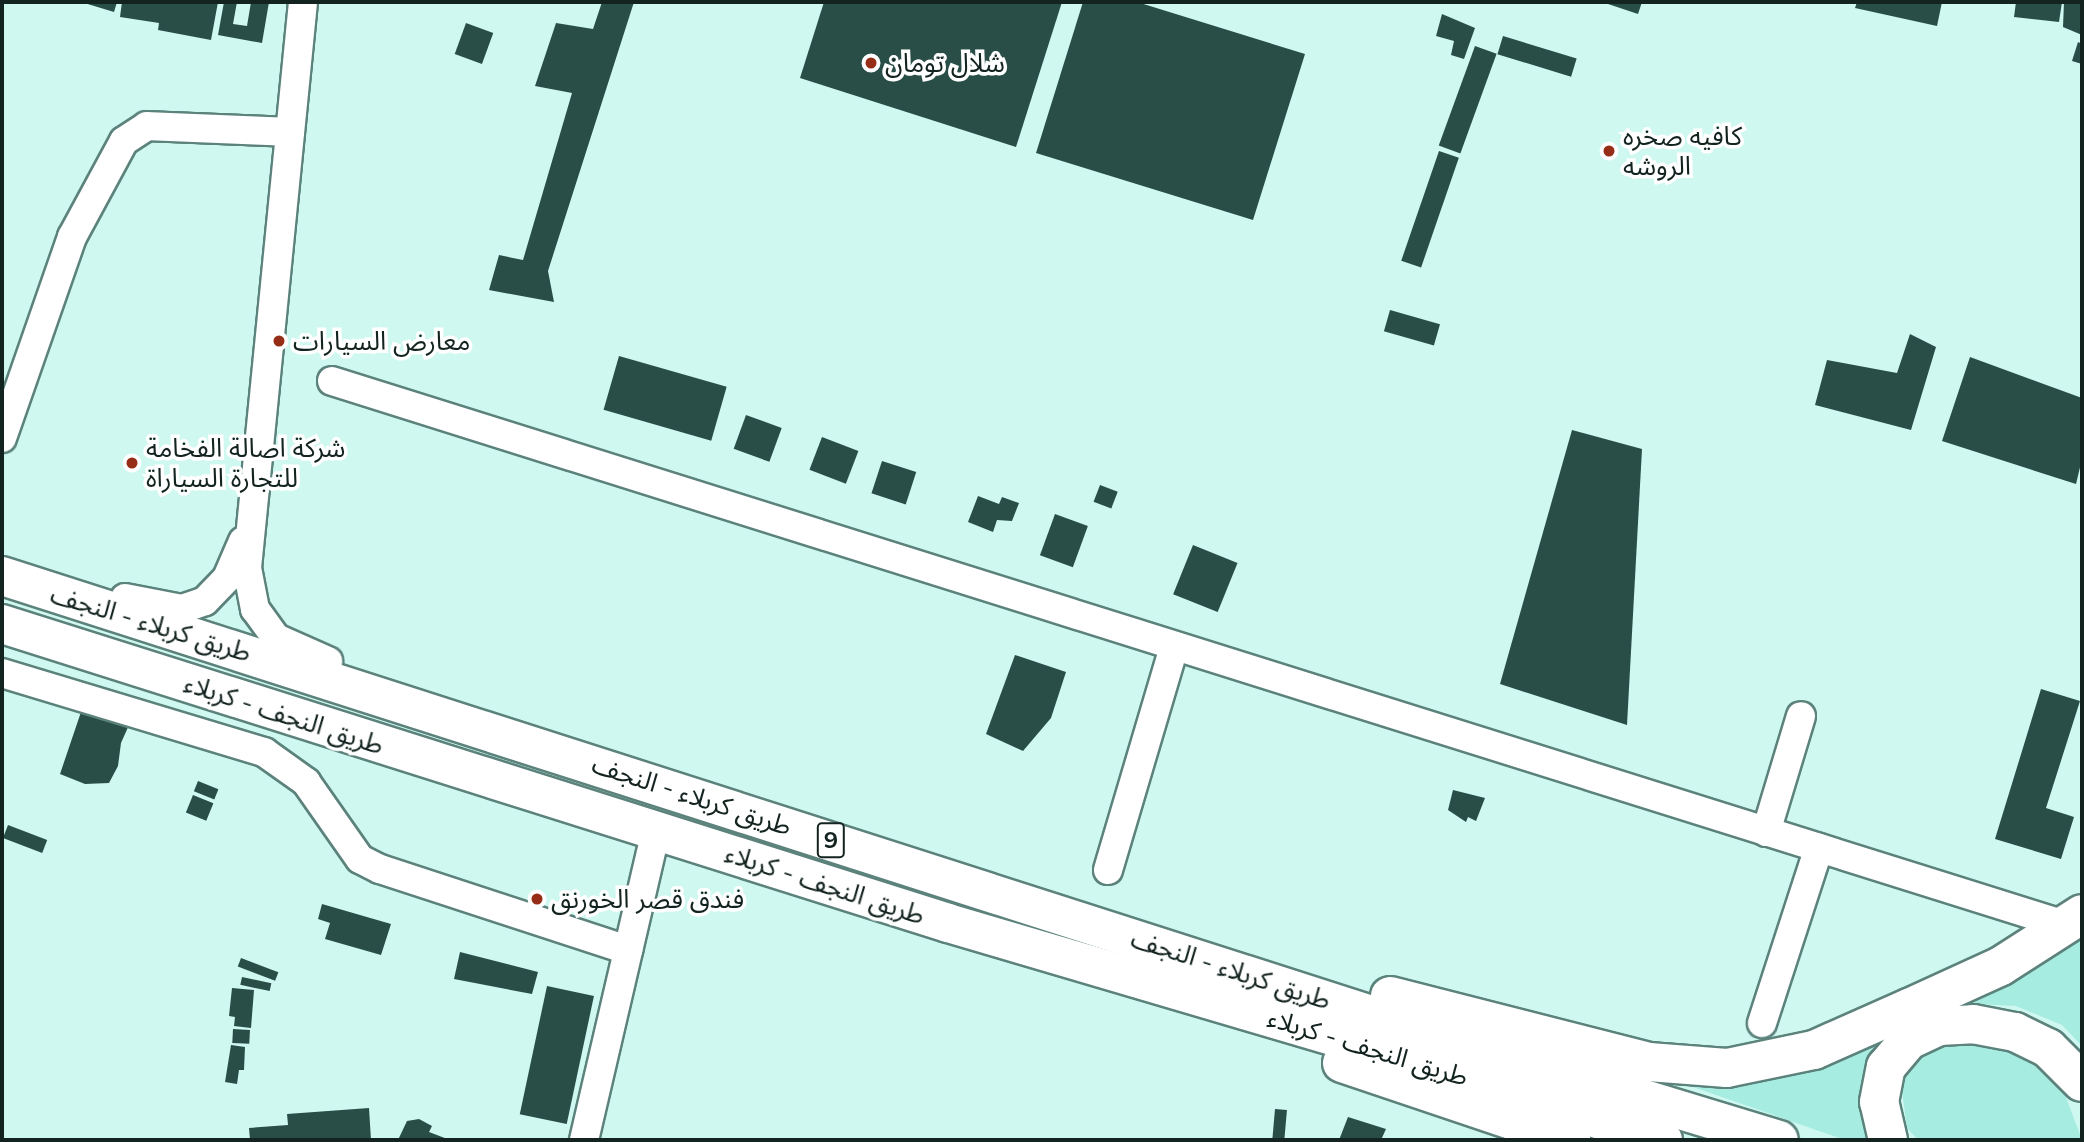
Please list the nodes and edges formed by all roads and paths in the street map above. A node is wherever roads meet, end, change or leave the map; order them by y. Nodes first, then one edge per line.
1 (303, 2) edge
2 (290, 132) junction
3 (332, 381) dead end
4 (2, 438) edge
5 (252, 512) junction
6 (2, 559) edge
7 (2, 576) edge
8 (2, 624) edge
9 (1174, 647) junction
10 (2, 673) edge
11 (1801, 716) dead end
12 (596, 763) junction
13 (656, 831) junction
14 (1766, 832) junction
15 (1818, 848) junction
16 (1108, 870) dead end
17 (2075, 920) edge
18 (1159, 945) junction
19 (628, 950) junction
20 (1146, 981) junction
21 (1762, 1023) dead end
22 (2082, 1082) edge
23 (1658, 1127) edge
24 (1885, 1130) edge
25 (584, 1140) edge
26 (1571, 1140) edge
27 (1779, 1140) edge

1 - 2 street
2 - 4 street
2 - 5 street
3 - 9 street
5 - 6 street
5 - 12 street
7 - 12 highway, طريق کربلاء - النجف / 9
8 - 13 highway, طريق النجف - کربلاء / 9
9 - 14 street
9 - 16 street
10 - 19 street
11 - 14 street
12 - 18 highway, طريق کربلاء - النجف / 9
13 - 19 street
13 - 20 highway, طريق النجف - کربلاء / 9
14 - 15 street
15 - 17 street
15 - 21 street
17 - 18 highway
18 - 23 highway, طريق کربلاء - النجف / 9
19 - 25 street
20 - 23 highway, طريق النجف - کربلاء / 9
20 - 26 highway
22 - 24 highway
23 - 27 highway, 9

